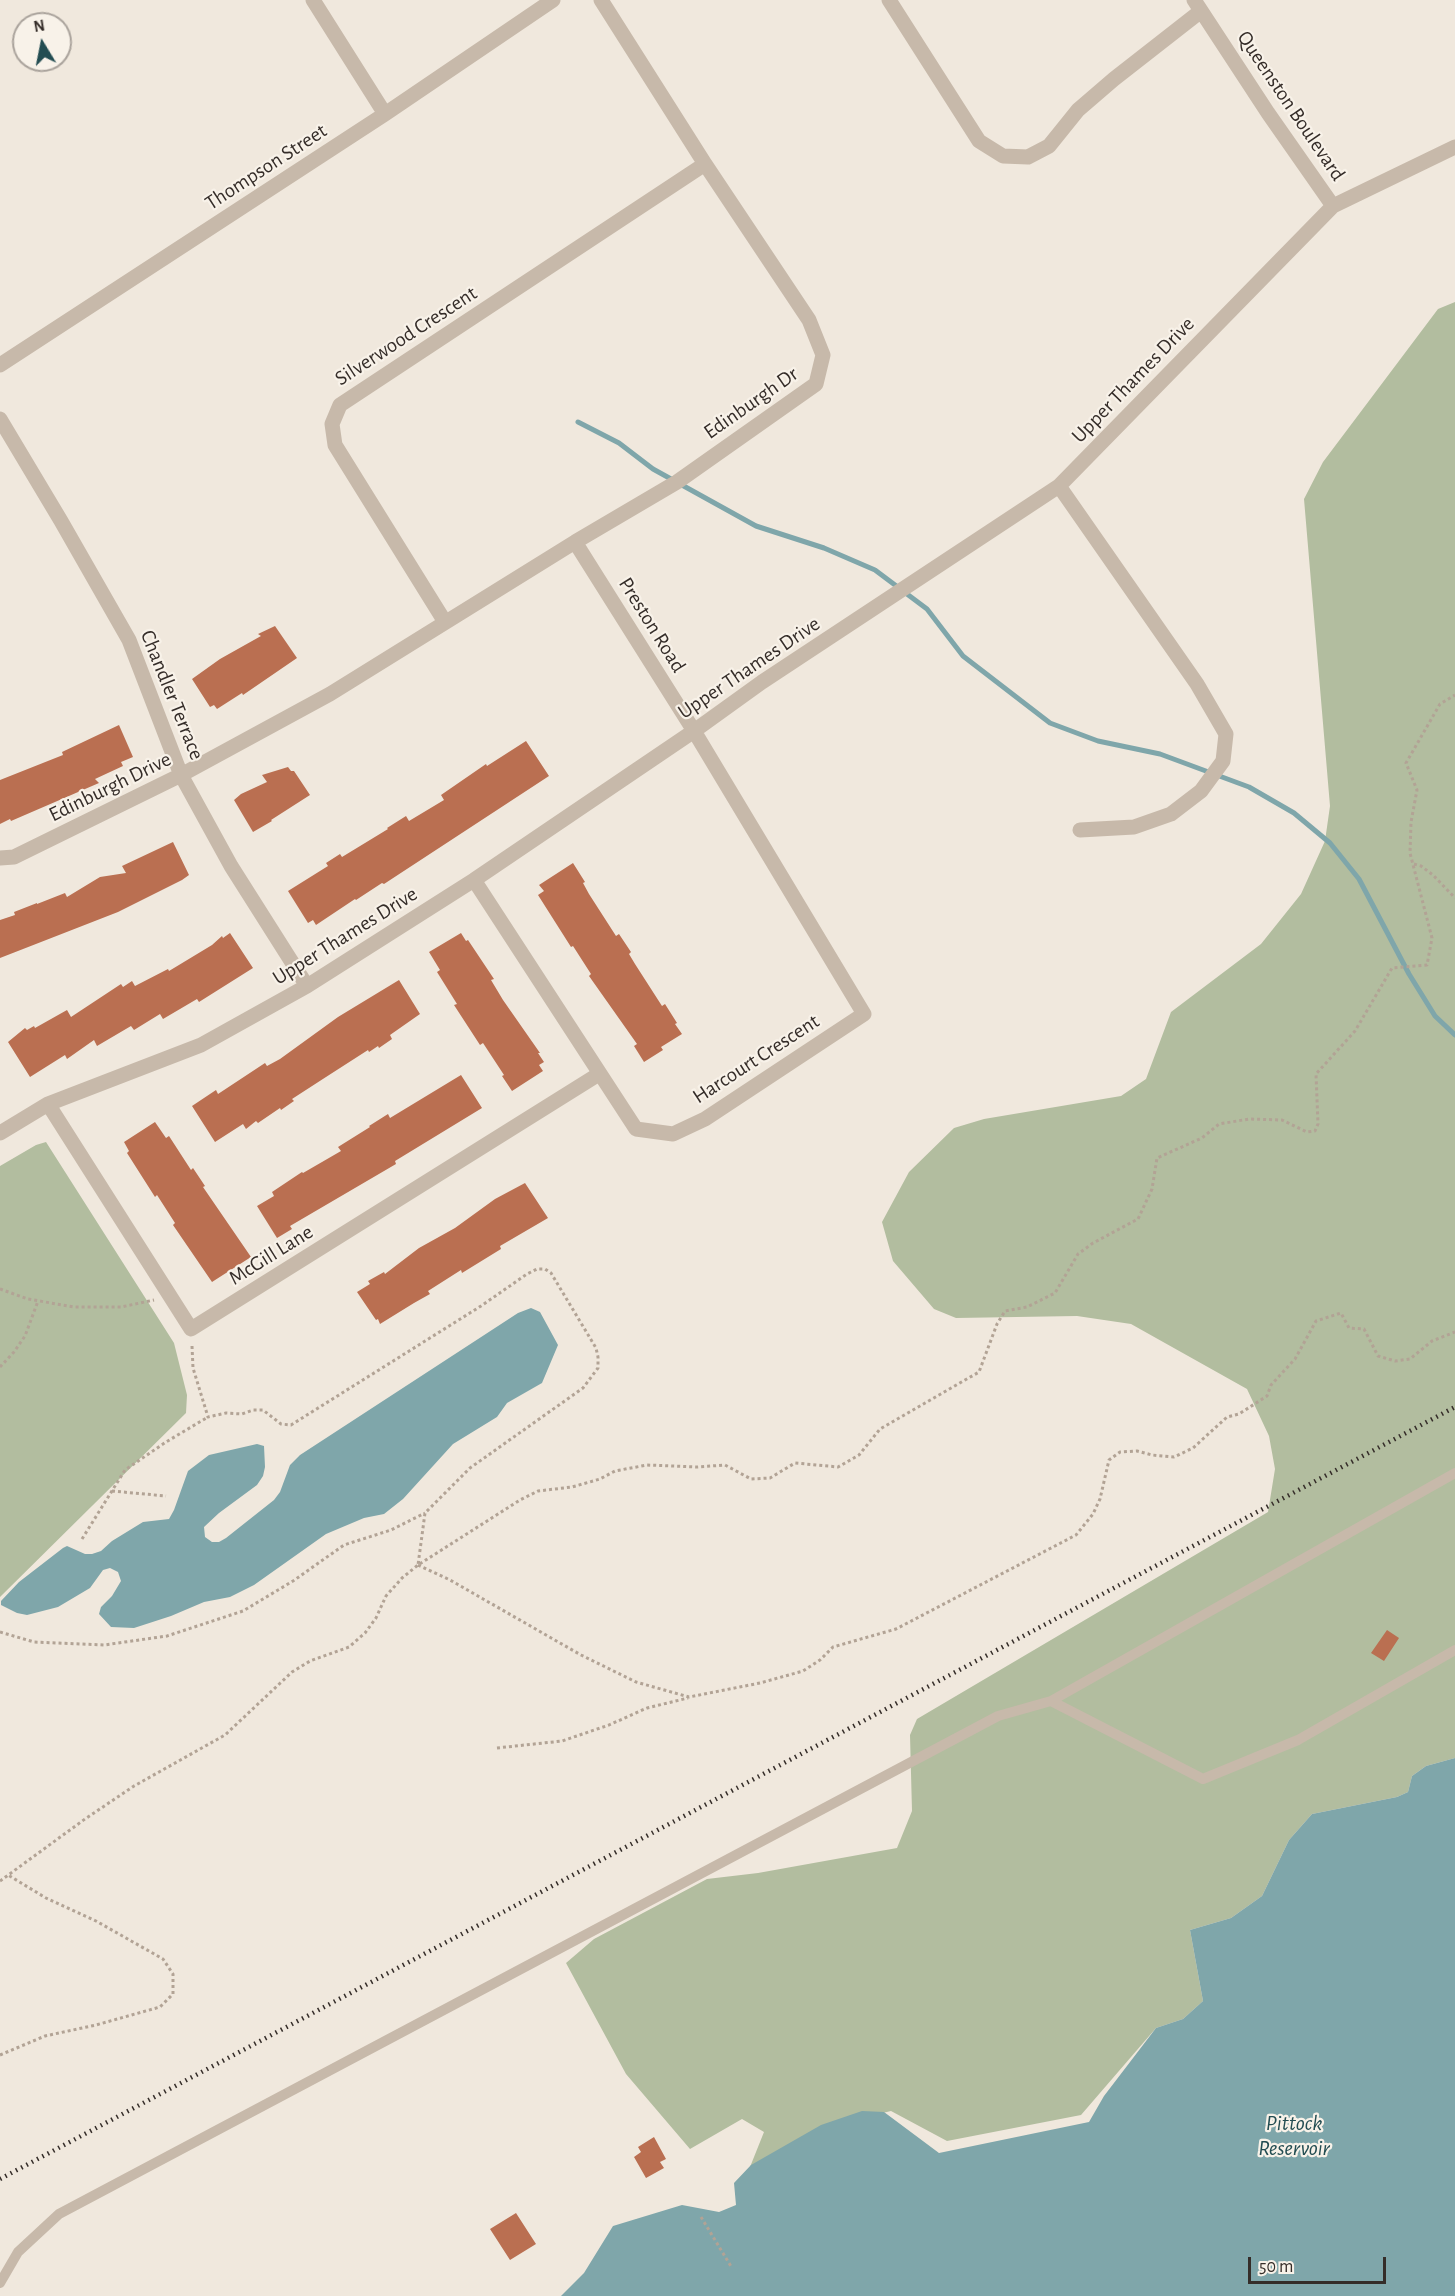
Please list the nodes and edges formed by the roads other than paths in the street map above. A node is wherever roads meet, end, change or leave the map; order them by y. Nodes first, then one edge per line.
1 (313, 0) edge
2 (553, 0) edge
3 (601, 0) edge
4 (889, 0) edge
5 (1198, 6) edge
6 (385, 114) junction
7 (1455, 147) edge
8 (705, 164) junction
9 (1333, 206) junction
10 (0, 366) edge
11 (0, 419) edge
12 (1059, 486) junction
13 (575, 542) junction
14 (445, 622) junction
15 (330, 694) joint
16 (694, 731) junction
17 (181, 775) junction
18 (1080, 830) dead end
19 (0, 858) edge
20 (474, 880) junction
21 (307, 986) junction
22 (599, 1074) junction
23 (48, 1104) junction
24 (0, 1133) edge
25 (1455, 1473) edge
26 (1455, 1650) edge
27 (1051, 1701) junction
28 (0, 2283) edge

1 - 6 street
2 - 6 street, Thompson Street
3 - 8 street, Edinburgh Dr
4 - 5 street
5 - 9 street, Queenston Boulevard
6 - 10 street, Thompson Street
7 - 9 street, Upper Thames Drive
8 - 13 street, Edinburgh Dr
8 - 14 street, Silverwood Crescent
9 - 12 street, Upper Thames Drive
11 - 17 street, Chandler Terrace
12 - 16 street, Upper Thames Drive
12 - 18 street
13 - 14 street, Edinburgh Dr
13 - 16 street, Preston Road
14 - 15 street, Edinburgh Dr
15 - 17 street, Edinburgh Drive
16 - 20 street, Upper Thames Drive
16 - 22 street, Harcourt Crescent
17 - 19 street, Edinburgh Drive
17 - 21 street, Chandler Terrace
20 - 21 street, Upper Thames Drive
20 - 22 street, Harcourt Crescent
21 - 23 street, Upper Thames Drive
22 - 23 street, McGill Lane
23 - 24 street, Upper Thames Drive
25 - 27 lane
26 - 27 lane
27 - 28 lane

